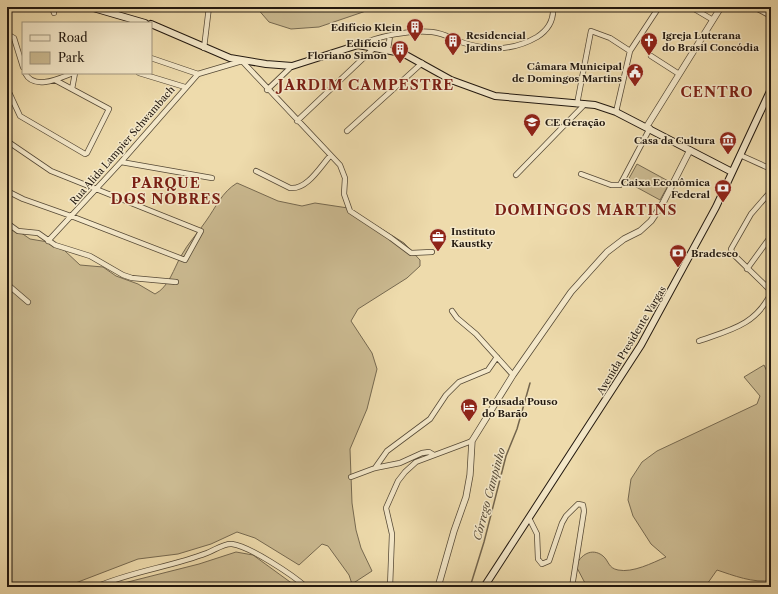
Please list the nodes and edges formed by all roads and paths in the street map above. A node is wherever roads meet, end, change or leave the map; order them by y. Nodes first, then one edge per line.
1 (15, 7) edge
2 (52, 7) edge
3 (90, 7) edge
4 (209, 7) edge
5 (553, 7) edge
6 (659, 7) edge
7 (691, 7) edge
8 (721, 7) edge
9 (754, 7) edge
10 (7, 8) edge
11 (54, 13) dead end
12 (771, 16) edge
13 (713, 20) junction
14 (142, 22) edge
15 (152, 24) edge
16 (7, 34) edge
17 (390, 36) junction
18 (358, 46) junction
19 (376, 47) junction
20 (204, 48) junction
21 (388, 50) junction
22 (630, 51) junction
23 (651, 56) dead end
24 (152, 58) edge
25 (242, 61) junction
26 (422, 63) junction
27 (22, 64) edge
28 (292, 66) junction
29 (26, 74) edge
30 (71, 74) edge
31 (74, 74) edge
32 (142, 74) edge
33 (198, 74) junction
34 (679, 74) junction
35 (55, 80) junction
36 (185, 87) junction
37 (7, 88) edge
38 (72, 88) junction
39 (267, 90) junction
40 (770, 93) edge
41 (577, 104) junction
42 (585, 104) junction
43 (616, 112) junction
44 (297, 121) junction
45 (648, 127) junction
46 (347, 131) dead end
47 (7, 141) edge
48 (690, 150) junction
49 (740, 155) junction
50 (330, 156) junction
51 (121, 162) junction
52 (771, 169) edge
53 (256, 171) dead end
54 (732, 172) junction
55 (581, 174) dead end
56 (516, 175) dead end
57 (212, 178) dead end
58 (95, 190) junction
59 (7, 191) edge
60 (771, 191) edge
61 (71, 216) junction
62 (7, 223) edge
63 (771, 236) edge
64 (48, 242) junction
65 (432, 252) dead end
66 (748, 269) junction
67 (176, 282) dead end
68 (7, 284) edge
69 (771, 292) edge
70 (28, 302) dead end
71 (452, 311) dead end
72 (699, 341) dead end
73 (497, 357) junction
74 (513, 375) junction
75 (472, 441) junction
76 (434, 455) junction
77 (375, 468) junction
78 (351, 477) dead end
79 (529, 518) junction
80 (96, 587) edge
81 (306, 587) edge
82 (390, 587) edge
83 (438, 587) edge
84 (484, 587) edge
85 (572, 587) edge

1 - 10 main road
2 - 11 street
3 - 14 main road
4 - 20 street
5 - 17 street
6 - 22 street
7 - 13 street
8 - 13 street
9 - 12 street
13 - 34 street
15 - 20 main road
16 - 27 street
17 - 18 street
17 - 21 street
18 - 19 main road
18 - 28 main road
19 - 21 main road
19 - 44 street
20 - 25 main road
21 - 26 main road
22 - 41 street
22 - 43 street
23 - 34 street
24 - 33 street
25 - 28 main road
25 - 33 street
25 - 39 street
26 - 41 main road
26 - 46 street
28 - 39 street
29 - 35 street
30 - 35 street
31 - 38 street
32 - 36 street
33 - 36 street, Rua Alida Lampier Schwambach
34 - 45 street
35 - 38 street
36 - 51 street, Rua Alida Lampier Schwambach
37 - 38 street
39 - 44 street
40 - 49 main road, Avenida Presidente Vargas
41 - 42 main road
42 - 43 main road
42 - 56 street
43 - 45 main road
44 - 50 street
45 - 48 main road
45 - 55 street
47 - 58 street
48 - 54 main road
48 - 74 street
49 - 52 street
49 - 54 main road, Avenida Presidente Vargas
50 - 53 street
50 - 65 street
51 - 57 street
51 - 58 street, Rua Alida Lampier Schwambach
54 - 79 main road, Avenida Presidente Vargas
58 - 61 street, Rua Alida Lampier Schwambach
58 - 61 street
59 - 61 street
60 - 66 street
61 - 64 street, Rua Alida Lampier Schwambach
62 - 64 street
63 - 66 street
64 - 67 street
66 - 69 street
68 - 70 street
69 - 72 street
71 - 73 street
73 - 74 street
73 - 77 street
74 - 75 street
75 - 76 street
75 - 83 street
76 - 77 street
76 - 82 street
77 - 78 street
79 - 84 main road, Avenida Presidente Vargas
79 - 85 street
80 - 81 street

